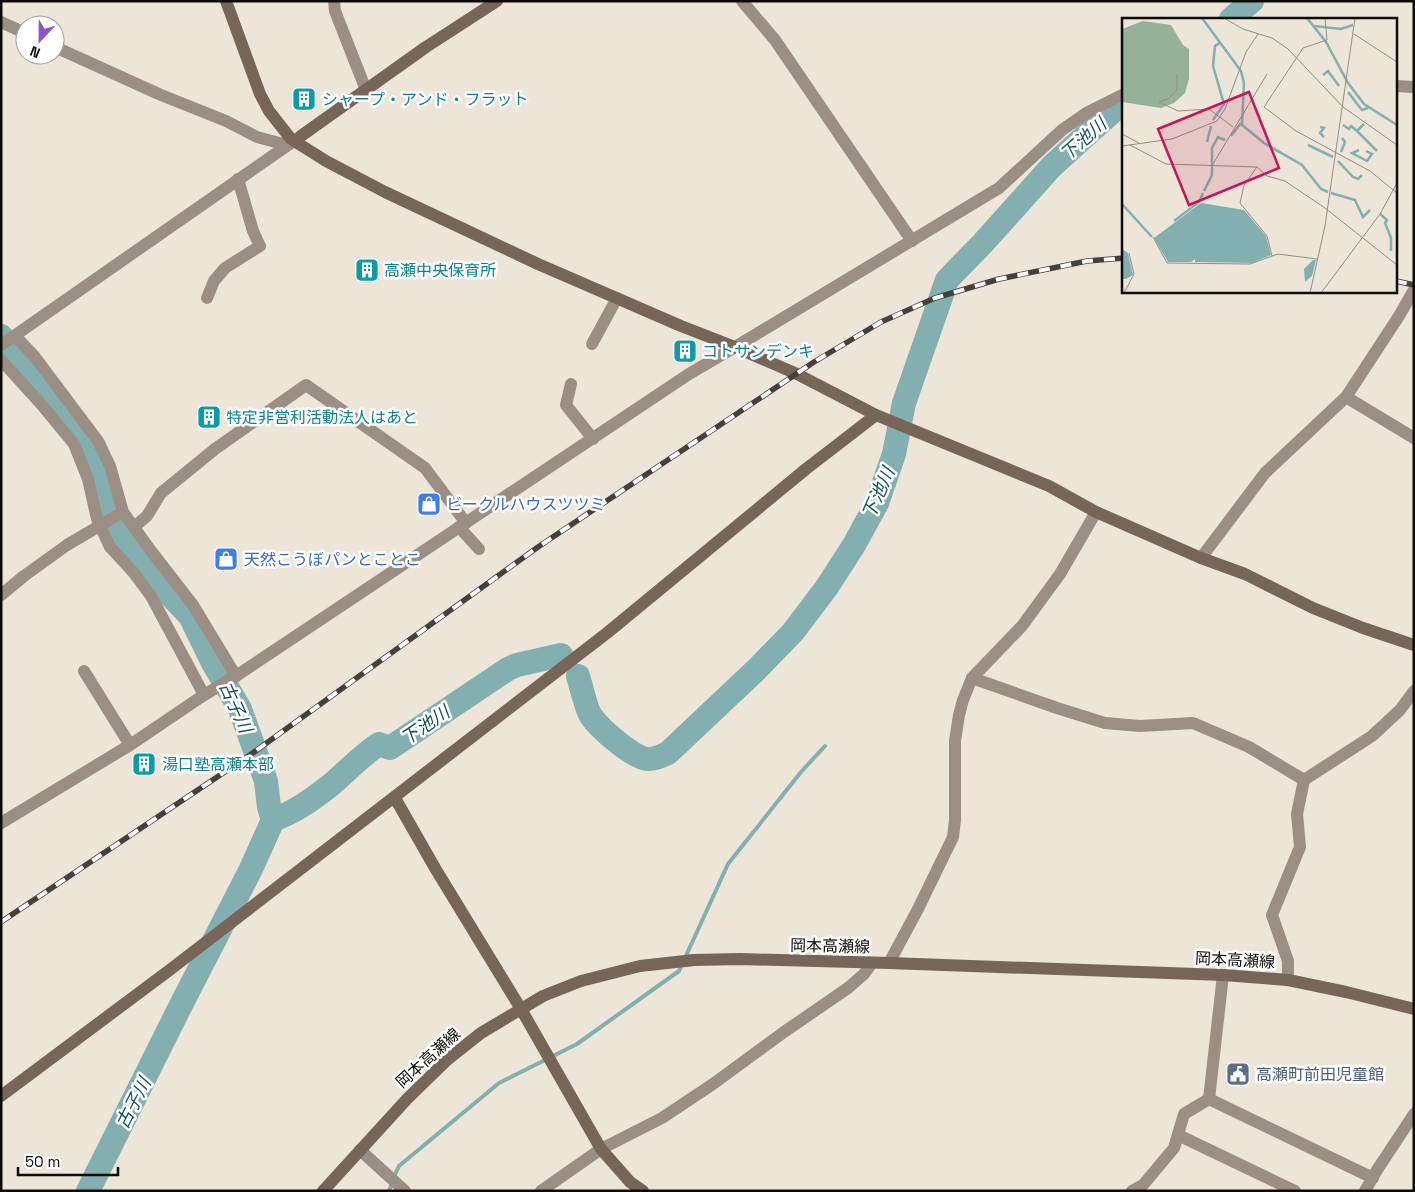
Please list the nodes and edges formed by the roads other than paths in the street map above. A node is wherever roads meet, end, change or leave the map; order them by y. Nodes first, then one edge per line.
1 (226, 1) edge
2 (334, 1) edge
3 (498, 1) edge
4 (742, 1) edge
5 (1, 22) edge
6 (15, 28) edge
7 (65, 52) edge
8 (1398, 86) edge
9 (1414, 87) edge
10 (366, 90) junction
11 (1122, 95) edge
12 (294, 140) junction
13 (238, 179) junction
14 (912, 241) junction
15 (1414, 290) edge
16 (207, 298) dead end
17 (617, 298) junction
18 (15, 336) junction
19 (592, 344) dead end
20 (1, 345) edge
21 (735, 347) junction
22 (1, 360) edge
23 (571, 384) dead end
24 (1346, 397) junction
25 (876, 416) junction
26 (593, 438) junction
27 (1414, 438) edge
28 (1096, 512) junction
29 (120, 514) junction
30 (463, 525) junction
31 (100, 526) junction
32 (134, 527) junction
33 (479, 550) dead end
34 (1201, 558) junction
35 (1, 595) edge
36 (1414, 645) edge
37 (84, 670) dead end
38 (236, 676) junction
39 (972, 678) junction
40 (1414, 691) edge
41 (204, 695) junction
42 (130, 745) junction
43 (1304, 780) junction
44 (395, 798) junction
45 (1, 823) edge
46 (872, 963) junction
47 (889, 963) junction
48 (1223, 975) junction
49 (1288, 980) junction
50 (1414, 1009) edge
51 (521, 1010) junction
52 (1, 1096) edge
53 (1209, 1099) junction
54 (1414, 1114) edge
55 (1178, 1136) junction
56 (601, 1149) junction
57 (360, 1150) junction
58 (1373, 1178) junction
59 (1138, 1188) edge
60 (323, 1191) edge
61 (405, 1191) edge
62 (541, 1191) edge
63 (643, 1191) edge
64 (1156, 1191) edge
65 (1294, 1191) edge
66 (1365, 1191) edge

1 - 12 street
2 - 10 street
3 - 10 street
4 - 14 street
5 - 6 street
7 - 12 street
8 - 9 street
10 - 12 street
11 - 14 street
12 - 13 street
12 - 17 street
13 - 16 street
13 - 18 street
14 - 21 street
15 - 24 street
17 - 19 street
17 - 21 street
18 - 20 street
18 - 29 street
21 - 25 street
21 - 26 street
22 - 31 street
23 - 26 street
24 - 27 street
24 - 34 street
25 - 28 street
25 - 44 street
26 - 30 street
28 - 34 street
28 - 39 street
29 - 31 street
29 - 32 street
30 - 32 street
30 - 33 street
30 - 38 street
31 - 35 street
31 - 41 street
32 - 38 street
34 - 36 street
37 - 42 street
38 - 41 street
39 - 43 street
39 - 47 street
40 - 43 street
41 - 42 street
42 - 45 street
43 - 49 street
44 - 51 street
44 - 52 street
46 - 47 street, 岡本高瀬線
46 - 51 street, 岡本高瀬線
46 - 56 street
47 - 48 street, 岡本高瀬線
48 - 49 street, 岡本高瀬線
48 - 53 street
49 - 50 street, 岡本高瀬線
51 - 56 street
51 - 57 street, 岡本高瀬線
53 - 55 street
53 - 58 street
54 - 58 street
55 - 59 street
55 - 65 street
56 - 62 street
56 - 63 street
57 - 60 street, 岡本高瀬線
57 - 61 street
58 - 66 street
59 - 64 street

